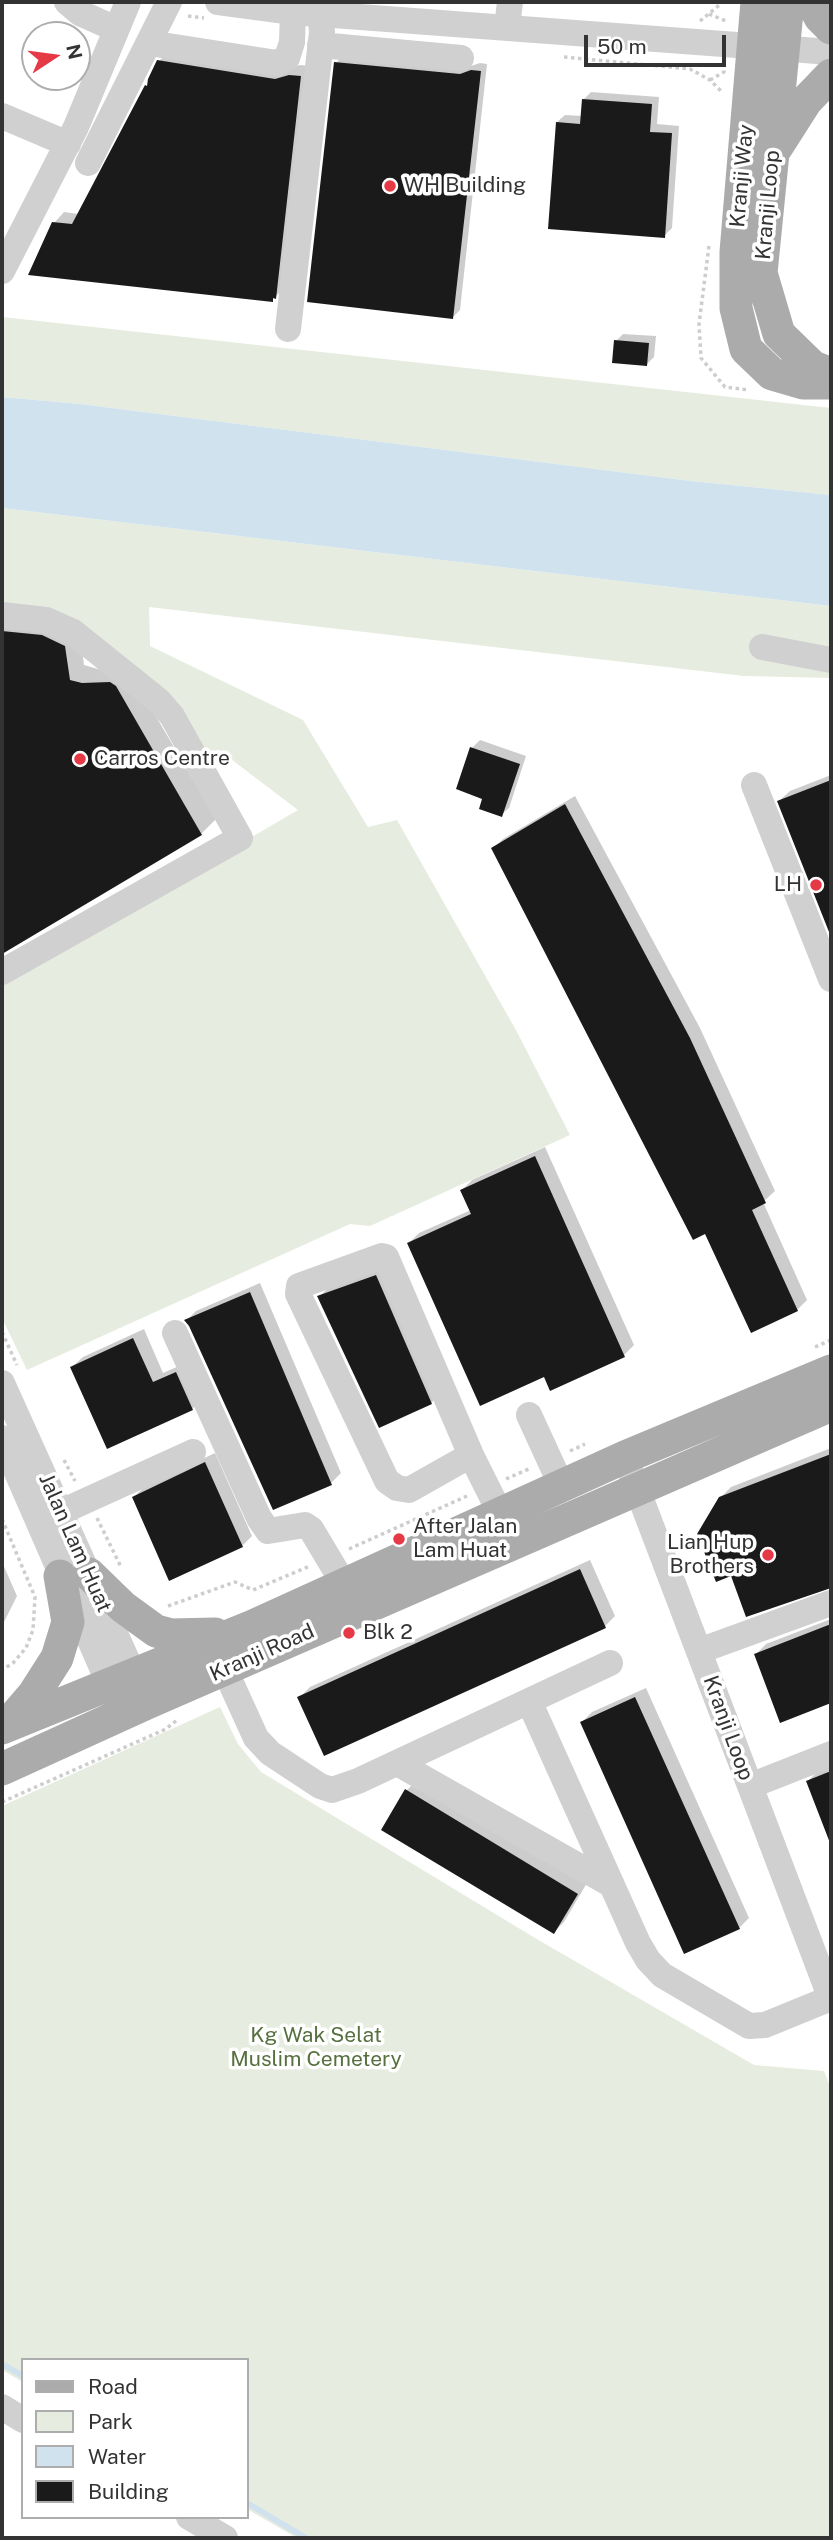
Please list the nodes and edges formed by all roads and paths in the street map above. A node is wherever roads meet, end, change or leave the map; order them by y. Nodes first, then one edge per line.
1 (66, 2) edge
2 (128, 2) edge
3 (757, 2) edge
4 (789, 2) edge
5 (812, 2) edge
6 (167, 7) edge
7 (216, 11) edge
8 (293, 12) junction
9 (320, 12) junction
10 (508, 14) edge
11 (831, 27) edge
12 (116, 29) junction
13 (149, 43) junction
14 (320, 45) junction
15 (768, 47) junction
16 (831, 52) edge
17 (554, 56) dead end
18 (461, 58) dead end
19 (831, 75) edge
20 (723, 104) dead end
21 (2, 116) edge
22 (68, 144) junction
23 (773, 152) junction
24 (88, 163) dead end
25 (709, 241) dead end
26 (2, 271) edge
27 (288, 329) dead end
28 (831, 374) edge
29 (831, 383) edge
30 (751, 390) dead end
31 (2, 615) edge
32 (762, 647) dead end
33 (831, 660) edge
34 (754, 785) dead end
35 (2, 972) edge
36 (831, 979) edge
37 (175, 1333) dead end
38 (831, 1371) edge
39 (2, 1383) edge
40 (831, 1405) edge
41 (529, 1415) dead end
42 (2, 1438) edge
43 (193, 1452) dead end
44 (471, 1455) junction
45 (625, 1457) junction
46 (562, 1487) junction
47 (638, 1489) junction
48 (61, 1512) junction
49 (501, 1515) junction
50 (2, 1519) edge
51 (75, 1575) junction
52 (345, 1586) junction
53 (831, 1603) edge
54 (235, 1633) junction
55 (699, 1651) junction
56 (610, 1663) dead end
57 (2, 1670) edge
58 (225, 1670) junction
59 (128, 1695) junction
60 (529, 1701) junction
61 (5, 1726) edge
62 (831, 1754) edge
63 (397, 1763) junction
64 (2, 1769) edge
65 (750, 1786) junction
66 (612, 1885) junction
67 (831, 1998) edge
68 (2, 2407) edge
69 (21, 2419) edge
70 (192, 2519) edge
71 (225, 2538) edge

1 - 12 street
2 - 12 street
3 - 15 main road, Kranji Way
4 - 15 main road, Kranji Way
5 - 11 main road
6 - 7 path
6 - 13 street
7 - 8 street
8 - 9 street
8 - 13 street
9 - 10 street
9 - 14 street
10 - 15 street
12 - 22 street
13 - 24 street
14 - 18 street
14 - 27 street
15 - 16 street
15 - 23 main road, Kranji Loop
15 - 29 main road, Kranji Way
17 - 20 path
19 - 23 main road
21 - 22 street
22 - 26 street
23 - 28 main road, Kranji Loop
25 - 30 path
31 - 35 street
32 - 33 street
34 - 36 street
37 - 52 street
38 - 45 main road, Kranji Road
39 - 48 street, Jalan Lam Huat
40 - 47 main road, Kranji Road
41 - 46 street
42 - 51 street, Jalan Lam Huat
43 - 48 street
44 - 44 street
44 - 49 street
45 - 46 main road, Kranji Road
45 - 47 street, Kranji Loop
46 - 49 main road, Kranji Road
47 - 55 street, Kranji Loop
47 - 58 main road, Kranji Road
48 - 51 street, Jalan Lam Huat
49 - 52 main road, Kranji Road
50 - 57 path
51 - 54 main road
51 - 59 street, Jalan Lam Huat
51 - 61 main road
52 - 54 main road, Kranji Road
53 - 55 street
54 - 59 main road, Kranji Road
55 - 65 street, Kranji Loop
56 - 60 street
58 - 59 main road, Kranji Road
58 - 63 street
59 - 61 main road, Kranji Road
59 - 64 main road, Kranji Road
60 - 63 street
60 - 66 street
62 - 65 street
63 - 66 street
65 - 67 street, Kranji Loop
66 - 67 street
68 - 69 street
70 - 71 street

